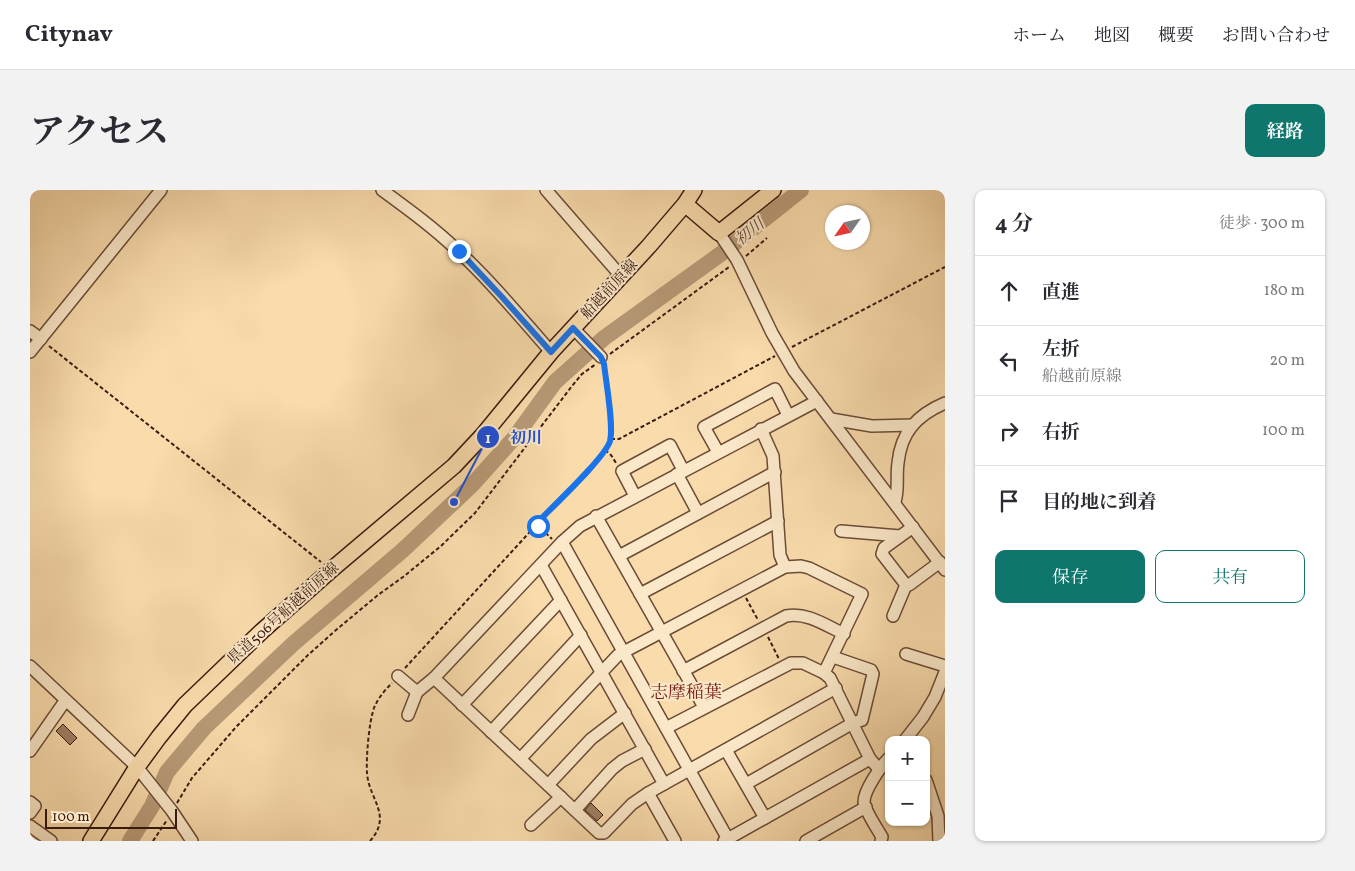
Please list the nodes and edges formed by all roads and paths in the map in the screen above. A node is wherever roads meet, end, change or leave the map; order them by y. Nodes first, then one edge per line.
1 (161, 190) edge
2 (382, 190) edge
3 (546, 190) edge
4 (694, 190) edge
5 (773, 190) edge
6 (685, 204) junction
7 (720, 233) junction
8 (766, 238) dead end
9 (738, 261) junction
10 (945, 267) edge
11 (620, 275) junction
12 (573, 328) junction
13 (30, 331) edge
14 (41, 339) junction
15 (30, 352) edge
16 (551, 352) junction
17 (782, 352) junction
18 (601, 359) junction
19 (817, 401) junction
20 (945, 403) edge
21 (504, 411) joint
22 (788, 415) junction
23 (831, 419) junction
24 (913, 425) junction
25 (761, 429) junction
26 (613, 439) junction
27 (608, 451) junction
28 (718, 452) junction
29 (622, 471) junction
30 (680, 472) junction
31 (775, 472) junction
32 (635, 496) junction
33 (894, 502) junction
34 (698, 513) junction
35 (596, 516) junction
36 (778, 521) junction
37 (537, 525) junction
38 (914, 527) junction
39 (841, 531) dead end
40 (900, 536) junction
41 (561, 544) junction
42 (619, 556) junction
43 (541, 565) junction
44 (942, 566) edge
45 (785, 567) junction
46 (331, 570) junction
47 (906, 585) junction
48 (640, 594) junction
49 (561, 600) junction
50 (893, 616) dead end
51 (662, 633) junction
52 (844, 634) junction
53 (581, 635) junction
54 (624, 652) junction
55 (906, 654) dead end
56 (833, 657) junction
57 (30, 666) edge
58 (945, 666) edge
59 (684, 671) junction
60 (601, 672) junction
61 (945, 672) edge
62 (824, 674) junction
63 (400, 677) junction
64 (434, 678) junction
65 (836, 688) junction
66 (417, 692) junction
67 (65, 701) junction
68 (462, 705) junction
69 (704, 708) junction
70 (625, 713) junction
71 (408, 715) dead end
72 (853, 724) junction
73 (666, 728) junction
74 (491, 732) junction
75 (911, 736) edge
76 (645, 749) junction
77 (726, 750) junction
78 (30, 751) edge
79 (521, 758) junction
80 (870, 759) junction
81 (885, 762) edge
82 (879, 769) junction
83 (690, 770) junction
84 (140, 771) junction
85 (926, 781) edge
86 (664, 784) junction
87 (746, 784) junction
88 (548, 785) junction
89 (648, 793) junction
90 (561, 797) junction
91 (30, 802) edge
92 (866, 807) junction
93 (171, 810) junction
94 (574, 810) junction
95 (30, 813) edge
96 (942, 816) edge
97 (765, 818) junction
98 (531, 825) dead end
99 (30, 826) edge
100 (727, 840) edge
101 (52, 841) edge
102 (91, 841) edge
103 (153, 841) edge
104 (192, 841) edge
105 (370, 841) edge
106 (674, 841) edge
107 (806, 841) edge
108 (881, 841) edge
109 (940, 841) edge

1 - 14 street
2 - 16 street
3 - 11 street
4 - 6 main road, 船越前原線
5 - 7 main road
6 - 7 main road
6 - 11 main road, 船越前原線
7 - 9 street
8 - 9 path
9 - 17 street
9 - 18 path
10 - 17 path
11 - 12 main road, 船越前原線
12 - 16 main road, 船越前原線
12 - 18 street
13 - 14 street
14 - 15 street
14 - 46 path
16 - 21 main road, 船越前原線
17 - 19 street
17 - 26 path
18 - 26 path
18 - 93 path
19 - 22 street
19 - 23 street
20 - 24 street
21 - 46 main road, 県道506号船越前原線
22 - 25 street
22 - 28 street
23 - 24 street
23 - 33 street
24 - 33 street
25 - 28 street
25 - 31 street
26 - 27 path
27 - 29 path
27 - 37 path
28 - 30 street
29 - 30 street
29 - 32 street
30 - 32 street
30 - 34 street
31 - 34 street
31 - 36 street
32 - 35 street
33 - 38 street
34 - 42 street
35 - 41 street
35 - 42 street
36 - 45 street
36 - 48 street
37 - 41 path
37 - 63 path
38 - 40 street
38 - 44 street
39 - 40 street
40 - 47 street
41 - 43 street
41 - 54 street
42 - 48 street
43 - 49 street
43 - 64 street
44 - 47 street
45 - 51 street
45 - 52 street
46 - 84 main road, 県道506号船越前原線
47 - 50 street
48 - 51 street
49 - 53 street
49 - 68 street
51 - 54 street
51 - 59 street
52 - 56 street
52 - 59 street
53 - 60 street
53 - 74 street
54 - 60 street
54 - 73 street
55 - 58 street
56 - 62 street
56 - 72 street
57 - 67 street
59 - 69 street
60 - 70 street
60 - 79 street
61 - 75 street
62 - 65 street
62 - 69 street
63 - 66 street
63 - 105 path
64 - 66 street
64 - 68 street
65 - 72 street
65 - 77 street
66 - 71 street
67 - 78 street
67 - 84 street
68 - 74 street
69 - 73 street
70 - 76 street
70 - 88 street
72 - 80 street
72 - 87 street
73 - 83 street
74 - 79 street
76 - 86 street
76 - 94 street
77 - 83 street
77 - 87 street
79 - 88 street
80 - 82 street
80 - 97 street
81 - 82 street
82 - 92 street
83 - 86 street
83 - 100 street
84 - 93 street
84 - 102 main road, 県道506号船越前原線
85 - 96 street
86 - 89 street
87 - 97 street
88 - 90 street
89 - 94 street
89 - 106 street
90 - 94 street
90 - 98 street
91 - 95 street
92 - 107 street
92 - 108 street
93 - 103 path
93 - 104 street
96 - 109 street
97 - 100 street
99 - 101 street

